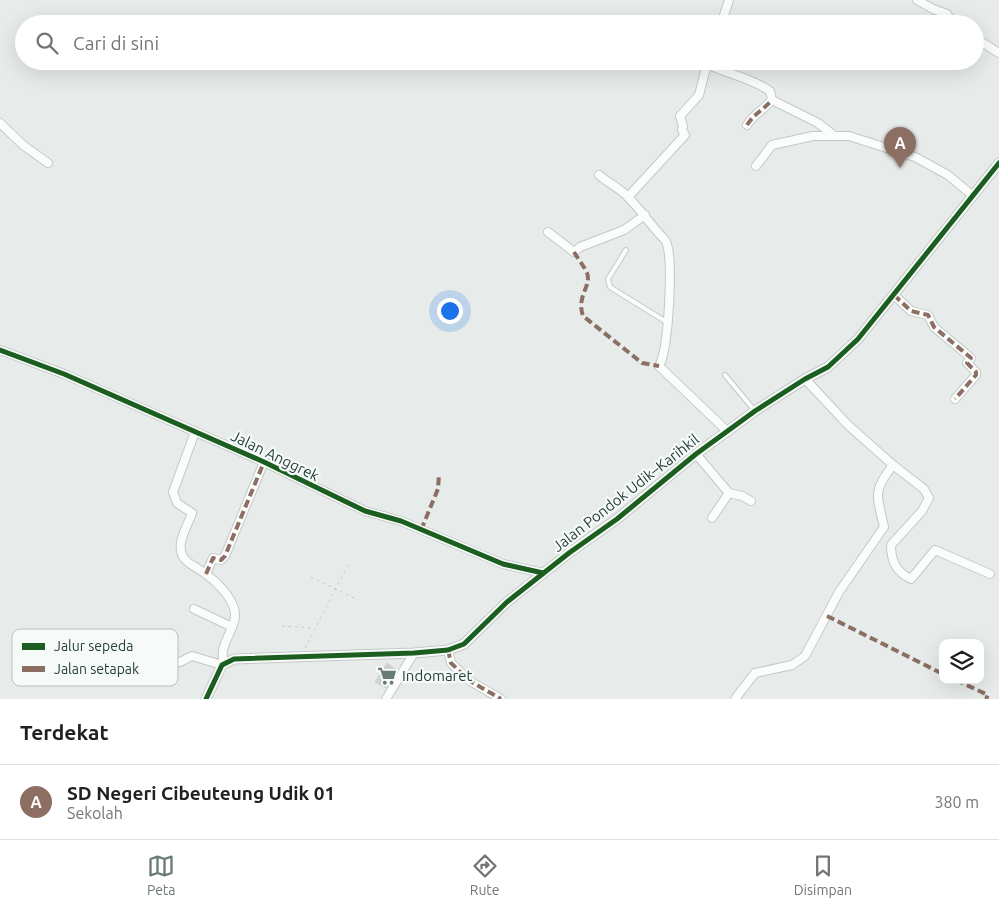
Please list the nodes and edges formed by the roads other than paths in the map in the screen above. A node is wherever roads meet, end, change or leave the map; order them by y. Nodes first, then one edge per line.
1 (730, 0) edge
2 (917, 0) edge
3 (724, 15) edge
4 (947, 15) edge
5 (984, 43) edge
6 (999, 52) edge
7 (705, 70) edge
8 (719, 70) edge
9 (772, 100) junction
10 (0, 123) edge
11 (747, 125) dead end
12 (832, 134) junction
13 (48, 163) dead end
14 (999, 163) edge
15 (756, 166) dead end
16 (599, 175) dead end
17 (974, 196) junction
18 (628, 197) junction
19 (645, 215) junction
20 (548, 232) dead end
21 (626, 250) dead end
22 (894, 294) junction
23 (668, 323) junction
24 (0, 350) edge
25 (724, 375) dead end
26 (805, 378) junction
27 (955, 399) dead end
28 (755, 411) junction
29 (195, 432) junction
30 (728, 432) junction
31 (696, 454) junction
32 (264, 462) junction
33 (893, 465) junction
34 (729, 492) junction
35 (751, 501) dead end
36 (712, 518) dead end
37 (543, 573) junction
38 (206, 574) junction
39 (990, 574) dead end
40 (194, 608) dead end
41 (232, 626) junction
42 (448, 650) junction
43 (414, 653) junction
44 (178, 662) edge
45 (223, 664) junction
46 (206, 699) edge
47 (386, 699) edge
48 (501, 699) edge
49 (736, 699) edge

1 - 3 street
2 - 4 street
5 - 6 street
7 - 18 street
8 - 9 street
9 - 11 street
9 - 12 street
10 - 13 street
12 - 15 street
12 - 17 street
14 - 17 street, Jalan Pondok Udik–Karihkil
16 - 18 street
17 - 22 street, Jalan Pondok Udik–Karihkil
18 - 19 street
19 - 20 street
19 - 23 street
21 - 23 lane
22 - 26 street, Jalan Pondok Udik–Karihkil
22 - 27 street
23 - 30 street
24 - 29 street, Jalan Anggrek
25 - 28 lane
26 - 28 street, Jalan Pondok Udik–Karihkil
26 - 33 street
28 - 30 street, Jalan Pondok Udik–Karihkil
29 - 32 street, Jalan Anggrek
29 - 38 street
30 - 31 street, Jalan Pondok Udik–Karihkil
31 - 34 street
31 - 37 street, Jalan Pondok Udik–Karihkil
32 - 37 street, Jalan Anggrek
32 - 38 street
33 - 39 street
33 - 49 street
34 - 35 street
34 - 36 street
37 - 42 street, Jalan Pondok Udik–Karihkil
38 - 41 street
40 - 41 street
41 - 45 street
42 - 43 street, Jalan Pondok Udik–Karihkil
42 - 48 street
43 - 45 street, Jalan Pondok Udik–Karihkil
43 - 47 street
44 - 45 street
45 - 46 street

